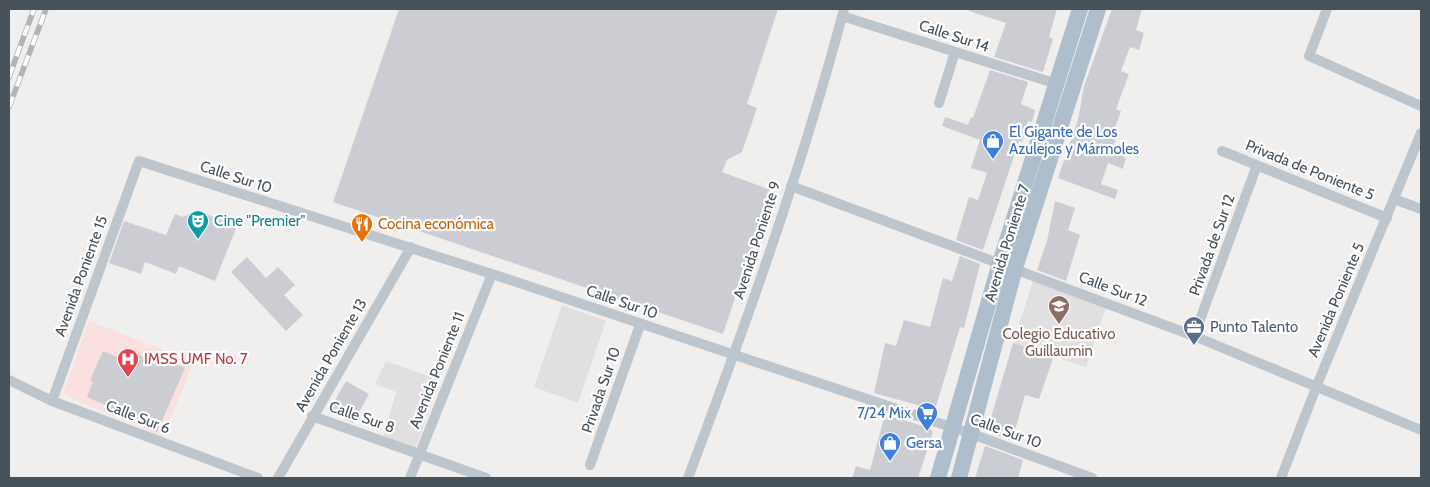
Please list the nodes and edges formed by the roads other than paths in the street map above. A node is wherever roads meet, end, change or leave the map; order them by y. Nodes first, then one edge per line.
1 (1080, 9) edge
2 (1098, 9) edge
3 (1328, 9) edge
4 (843, 12) edge
5 (954, 52) junction
6 (1057, 84) junction
7 (939, 103) dead end
8 (1421, 106) edge
9 (1421, 133) edge
10 (1222, 151) dead end
11 (139, 161) joint
12 (1257, 165) junction
13 (791, 186) junction
14 (1394, 199) junction
15 (1421, 210) edge
16 (1387, 218) junction
17 (411, 248) junction
18 (1007, 266) junction
19 (492, 274) junction
20 (640, 325) junction
21 (1194, 336) junction
22 (734, 356) junction
23 (9, 380) edge
24 (1317, 385) junction
25 (52, 400) junction
26 (312, 416) junction
27 (952, 428) junction
28 (1421, 430) edge
29 (972, 434) junction
30 (420, 453) junction
31 (590, 465) dead end
32 (258, 478) edge
33 (278, 478) edge
34 (410, 478) edge
35 (486, 478) edge
36 (688, 478) edge
37 (938, 478) edge
38 (959, 478) edge
39 (1092, 478) edge
40 (1281, 478) edge

1 - 6 main road, Avenida Poniente 7
2 - 18 main road, Avenida Poniente 7
3 - 8 street
4 - 5 street, Calle Sur 14
4 - 13 street, Avenida Poniente 9
5 - 6 street, Calle Sur 14
5 - 7 street
6 - 18 main road, Avenida Poniente 7
9 - 14 street, Avenida Poniente 5
10 - 12 street, Privada de Poniente 5
11 - 17 street, Calle Sur 10
11 - 25 street, Avenida Poniente 15
12 - 16 street, Privada de Poniente 5
12 - 21 street, Privada de Sur 12
13 - 18 street, Calle Sur 12
13 - 22 street, Avenida Poniente 9
14 - 15 street, Privada de Poniente 5
14 - 16 street, Avenida Poniente 5
16 - 24 street, Avenida Poniente 5
17 - 19 street, Calle Sur 10
17 - 26 street, Avenida Poniente 13
18 - 21 street, Calle Sur 12
18 - 27 main road, Avenida Poniente 7
18 - 29 main road, Avenida Poniente 7
19 - 20 street, Calle Sur 10
19 - 30 street, Avenida Poniente 11
20 - 22 street, Calle Sur 10
20 - 31 street, Privada Sur 10
21 - 24 street, Calle Sur 12
22 - 27 street, Calle Sur 10
22 - 36 street, Avenida Poniente 9
23 - 25 street, Calle Sur 6
24 - 28 street, Calle Sur 12
24 - 40 street, Avenida Poniente 5
25 - 32 street, Calle Sur 6
26 - 30 street, Calle Sur 8
26 - 33 street, Avenida Poniente 13
27 - 29 street, Calle Sur 10
27 - 37 main road, Avenida Poniente 7
29 - 38 main road, Avenida Poniente 7
29 - 39 street, Calle Sur 10
30 - 34 street, Avenida Poniente 11
30 - 35 street, Calle Sur 8

